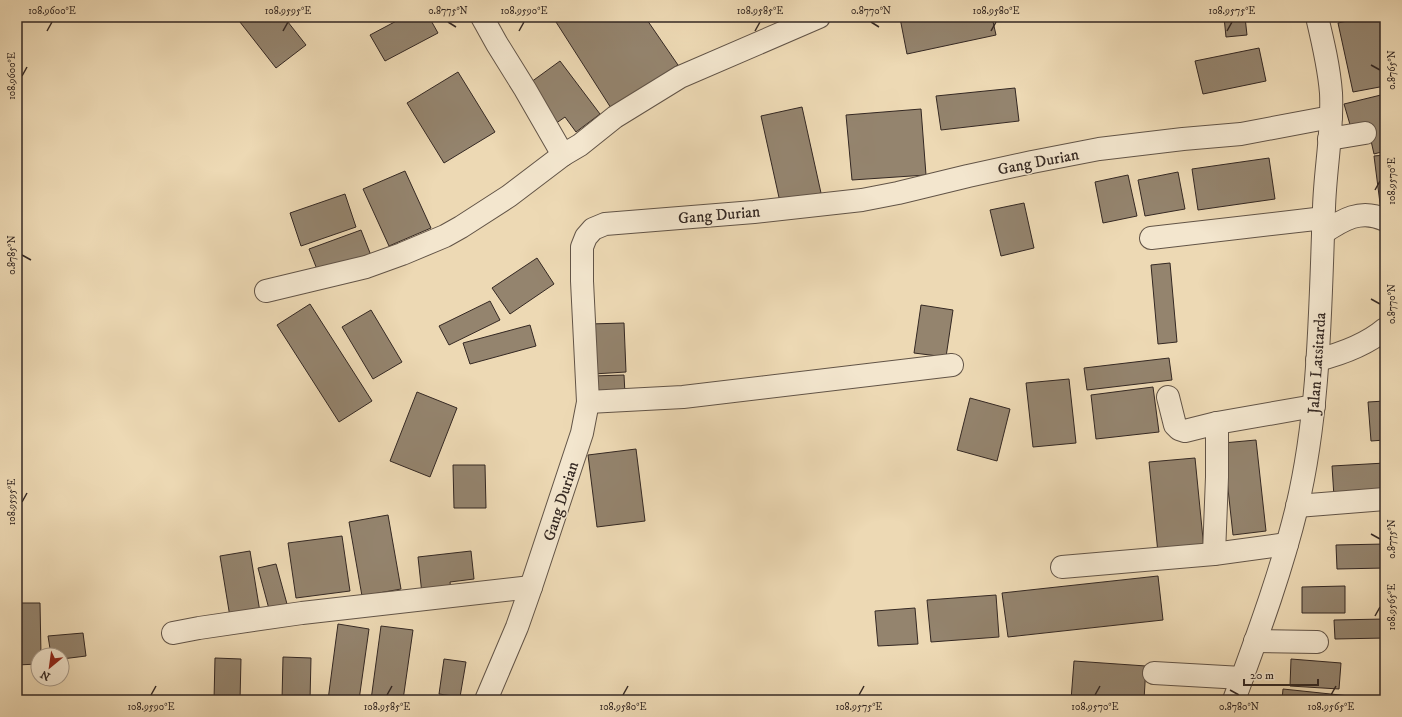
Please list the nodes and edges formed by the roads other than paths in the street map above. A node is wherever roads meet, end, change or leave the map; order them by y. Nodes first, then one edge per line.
1 (482, 17) edge
2 (819, 17) edge
3 (1317, 17) edge
4 (1331, 117) junction
5 (1366, 133) dead end
6 (1329, 139) junction
7 (562, 155) junction
8 (1385, 220) edge
9 (1323, 226) junction
10 (1151, 238) dead end
11 (266, 291) dead end
12 (1385, 328) edge
13 (1317, 360) junction
14 (952, 365) dead end
15 (1168, 397) dead end
16 (588, 402) junction
17 (1314, 406) junction
18 (1217, 423) junction
19 (1385, 499) edge
20 (1297, 506) junction
21 (1287, 544) junction
22 (1214, 554) junction
23 (1062, 567) dead end
24 (532, 587) junction
25 (173, 633) dead end
26 (1255, 641) junction
27 (1317, 642) dead end
28 (1154, 673) dead end
29 (1242, 678) junction
30 (486, 700) edge
31 (1234, 700) edge

1 - 7 street
2 - 7 street
3 - 4 street, Jalan Latsitarda
4 - 6 street, Jalan Latsitarda
4 - 16 street, Gang Durian
5 - 6 street
6 - 9 street, Jalan Latsitarda
7 - 11 street
8 - 9 street
9 - 10 street
9 - 13 street, Jalan Latsitarda
12 - 13 street
13 - 17 street, Jalan Latsitarda
14 - 16 street
15 - 18 street
16 - 24 street, Gang Durian
17 - 18 street
17 - 20 street, Jalan Latsitarda
18 - 22 street
19 - 20 street
20 - 21 street, Jalan Latsitarda
21 - 22 street
21 - 26 street, Jalan Latsitarda
22 - 23 street
24 - 25 street
24 - 30 street, Gang Durian
26 - 27 street
26 - 29 street, Jalan Latsitarda
28 - 29 street
29 - 31 street, Jalan Latsitarda

